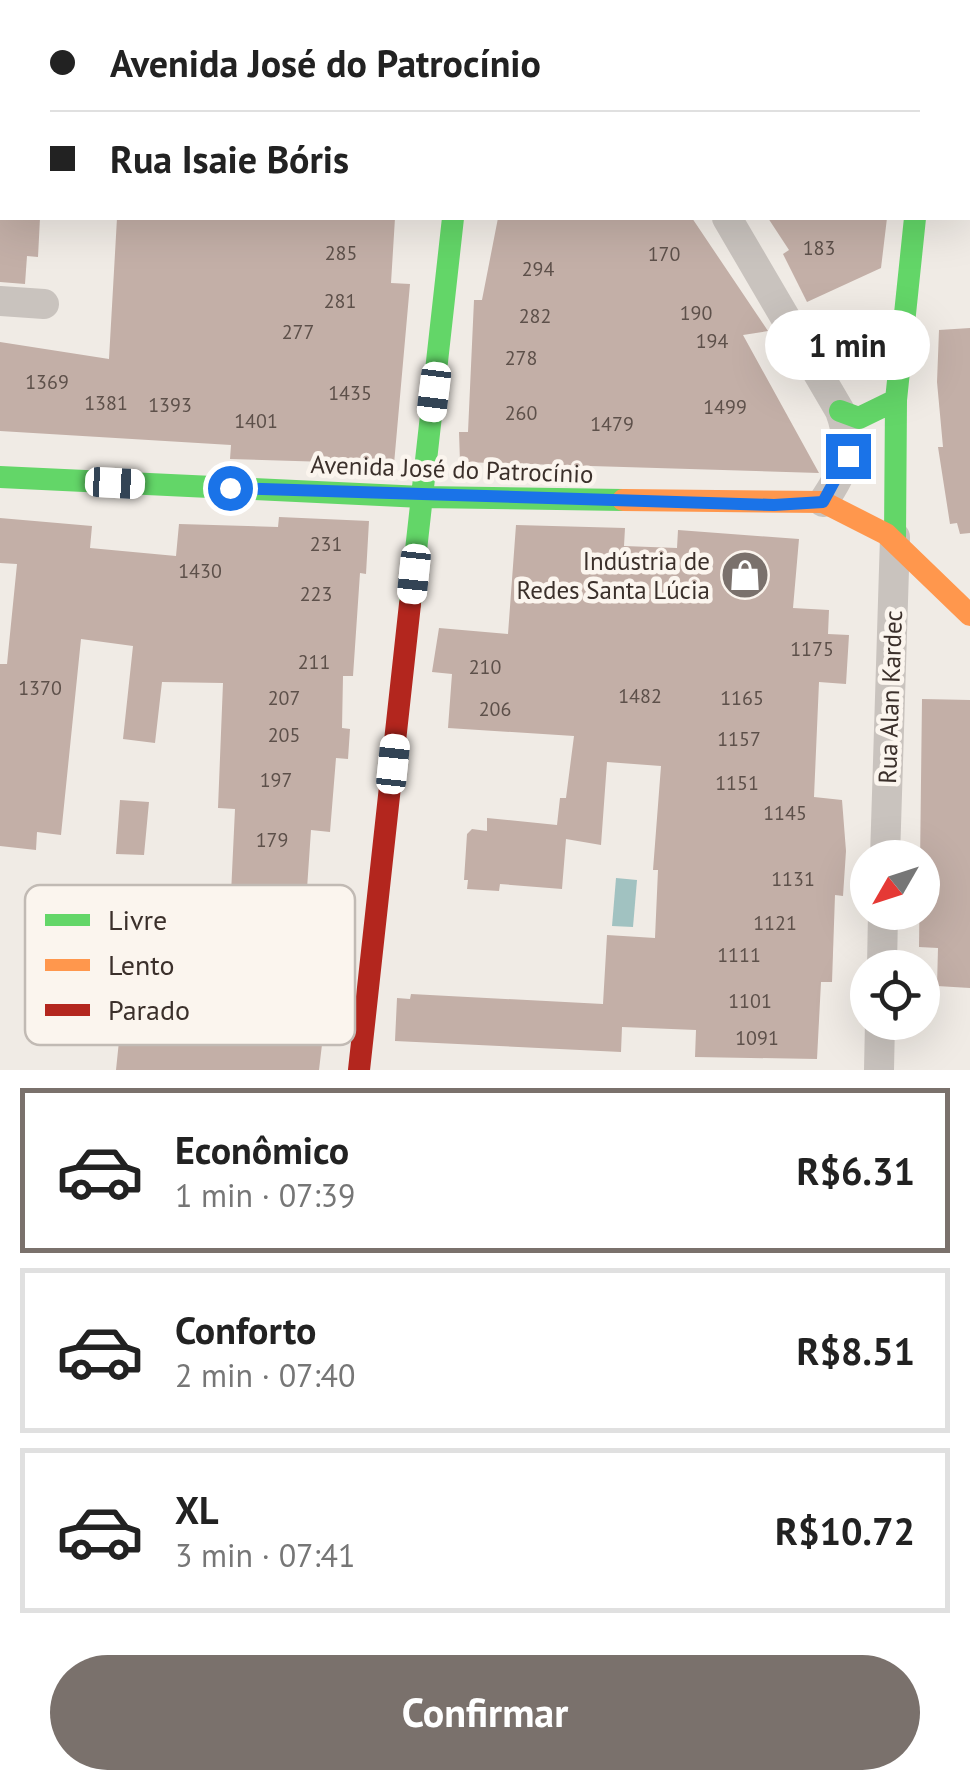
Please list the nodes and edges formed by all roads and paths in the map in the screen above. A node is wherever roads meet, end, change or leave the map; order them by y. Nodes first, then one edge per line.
1 (453, 220) edge
2 (728, 220) edge
3 (915, 220) edge
4 (0, 301) edge
5 (44, 304) dead end
6 (896, 400) junction
7 (840, 412) junction
8 (0, 477) edge
9 (422, 497) junction
10 (823, 502) junction
11 (895, 536) junction
12 (970, 615) edge
13 (886, 840) edge
14 (880, 1040) edge
15 (360, 1070) edge
16 (879, 1070) edge

1 - 9 street
2 - 7 street
3 - 6 street
4 - 5 street
6 - 7 street
6 - 11 street
7 - 10 street
8 - 9 street, Avenida José do Patrocínio
9 - 10 street, Avenida José do Patrocínio
9 - 15 street
10 - 11 street, Avenida José do Patrocínio
11 - 12 street, Avenida José do Patrocínio
11 - 13 street, Rua Alan Kardec
14 - 16 street

